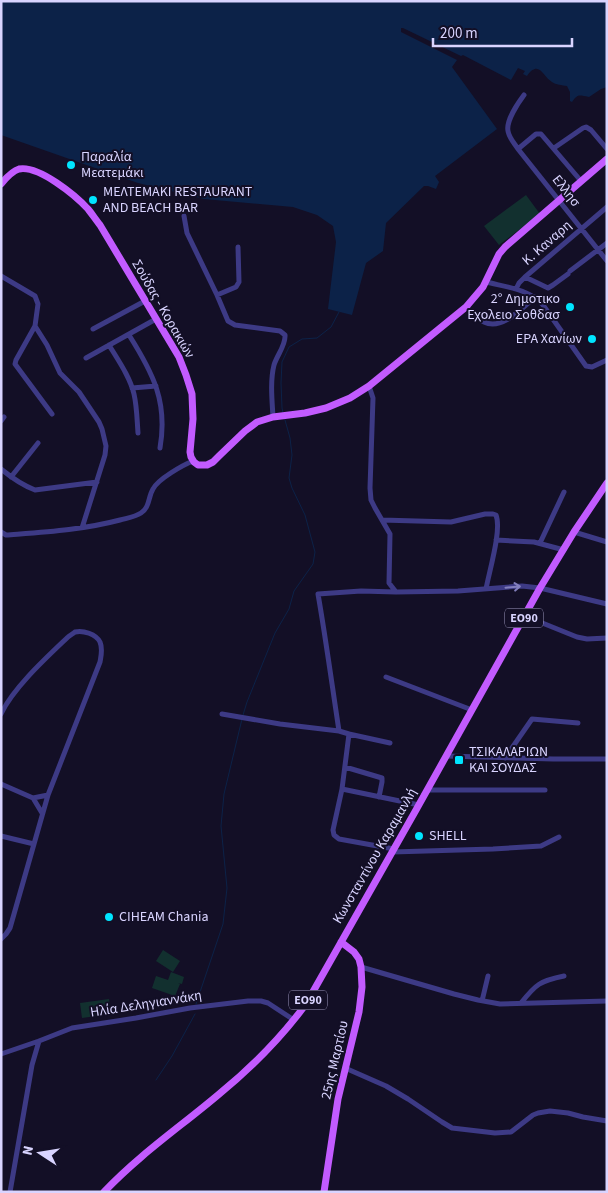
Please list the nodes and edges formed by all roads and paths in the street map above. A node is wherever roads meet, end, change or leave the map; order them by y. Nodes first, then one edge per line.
1 (524, 94) dead end
2 (554, 148) junction
3 (518, 149) junction
4 (607, 149) edge
5 (607, 159) edge
6 (4, 176) edge
7 (581, 181) junction
8 (1, 184) edge
9 (559, 201) junction
10 (604, 209) edge
11 (184, 216) dead end
12 (607, 216) edge
13 (581, 228) junction
14 (607, 243) edge
15 (238, 247) dead end
16 (598, 250) junction
17 (607, 261) edge
18 (1, 276) edge
19 (525, 277) junction
20 (486, 282) junction
21 (516, 290) junction
22 (218, 295) junction
23 (535, 297) junction
24 (145, 301) junction
25 (466, 307) junction
26 (156, 319) junction
27 (35, 326) junction
28 (93, 329) dead end
29 (129, 335) junction
30 (109, 345) junction
31 (86, 358) dead end
32 (607, 360) edge
33 (156, 386) junction
34 (369, 386) junction
35 (132, 388) junction
36 (52, 414) dead end
37 (276, 417) junction
38 (138, 433) dead end
39 (38, 443) dead end
40 (160, 448) dead end
41 (193, 460) junction
42 (1, 469) edge
43 (11, 477) junction
44 (97, 482) junction
45 (607, 483) edge
46 (604, 491) edge
47 (564, 492) dead end
48 (382, 520) junction
49 (82, 528) junction
50 (574, 532) junction
51 (3, 535) edge
52 (496, 540) junction
53 (607, 542) edge
54 (540, 543) junction
55 (564, 550) junction
56 (540, 588) junction
57 (486, 589) junction
58 (396, 592) junction
59 (607, 604) edge
60 (526, 616) junction
61 (607, 638) edge
62 (386, 677) dead end
63 (472, 710) junction
64 (1, 714) edge
65 (222, 714) dead end
66 (578, 722) dead end
67 (339, 731) junction
68 (349, 734) junction
69 (390, 743) dead end
70 (446, 756) junction
71 (505, 758) junction
72 (607, 759) edge
73 (345, 767) junction
74 (1, 784) edge
75 (342, 789) junction
76 (427, 790) junction
77 (545, 790) dead end
78 (48, 795) junction
79 (379, 797) junction
80 (33, 798) junction
81 (419, 805) junction
82 (42, 813) junction
83 (1, 836) edge
84 (559, 837) dead end
85 (34, 844) junction
86 (393, 850) junction
87 (1, 939) edge
88 (341, 942) junction
89 (361, 967) junction
90 (488, 976) dead end
91 (564, 976) dead end
92 (482, 1001) junction
93 (607, 1001) edge
94 (521, 1004) junction
95 (294, 1020) junction
96 (39, 1041) junction
97 (1, 1054) edge
98 (345, 1068) junction
99 (607, 1121) edge
100 (10, 1192) edge
101 (104, 1192) edge
102 (324, 1192) edge

1 - 3 street, Ελλησ
2 - 3 street
2 - 4 street
2 - 7 street
3 - 9 street, Ελλησ
5 - 7 main road
6 - 8 main road, Σούδας - Κορακιών
6 - 24 main road, Σούδας - Κορακιών
7 - 9 main road
9 - 13 street, Ελλησ
9 - 20 main road
10 - 12 street
10 - 13 street, Κ. Καναρη
11 - 22 street
13 - 16 street, Ελλησ
13 - 19 street, Κ. Καναρη
14 - 16 street
15 - 22 street
16 - 17 street, Ελλησ
16 - 19 street
18 - 27 street
19 - 21 street, Κ. Καναρη
20 - 21 street
20 - 25 main road
21 - 23 street
22 - 37 street
23 - 25 street
23 - 32 street
24 - 26 main road, Σούδας - Κορακιών
24 - 28 street
25 - 34 main road
26 - 29 street
26 - 41 main road, Σούδας - Κορακιών
27 - 36 street
27 - 44 street
29 - 30 street
29 - 33 street
30 - 31 street
30 - 35 street
33 - 35 street
33 - 40 street
34 - 37 main road
34 - 48 street
35 - 38 street
37 - 41 main road
39 - 43 street
41 - 49 street
42 - 43 street
43 - 44 street
44 - 49 street
45 - 46 main road, Κωνσταντίνου Καραμανλή / ΕΟ90
46 - 50 main road, Κωνσταντίνου Καραμανλή / ΕΟ90
47 - 54 street
48 - 52 street
48 - 58 street
49 - 51 street
50 - 53 street
50 - 55 main road, Κωνσταντίνου Καραμανλή / ΕΟ90
52 - 54 street
52 - 57 street
54 - 55 street
55 - 56 main road, Κωνσταντίνου Καραμανλή / ΕΟ90
57 -> 56 street
56 - 59 street
56 - 60 main road, Κωνσταντίνου Καραμανλή / ΕΟ90
57 - 58 street
58 - 67 street
60 - 61 street
60 - 63 main road, Κωνσταντίνου Καραμανλή / ΕΟ90
62 - 63 street
63 - 70 main road, Κωνσταντίνου Καραμανλή / ΕΟ90
64 - 78 street
65 - 67 street
66 - 71 street
67 - 68 street
68 - 69 street
68 - 73 street
70 - 71 street
70 - 76 main road, Κωνσταντίνου Καραμανλή / ΕΟ90
71 - 72 street
73 - 75 street
73 - 79 street
74 - 80 street
75 - 79 street
75 - 86 street
76 - 77 street
76 - 81 main road, Κωνσταντίνου Καραμανλή / ΕΟ90
78 - 80 street
78 - 82 street
79 - 81 street
80 - 82 street
81 - 86 main road, Κωνσταντίνου Καραμανλή / ΕΟ90
82 - 85 street
83 - 85 street
84 - 86 street
85 - 87 street
86 - 88 main road, Κωνσταντίνου Καραμανλή / ΕΟ90
88 - 89 main road
88 - 95 main road, Κωνσταντίνου Καραμανλή / ΕΟ90
89 - 92 street
89 - 98 main road, 25ης Μαρτίου
90 - 92 street
91 - 94 street
92 - 94 street
93 - 94 street
95 - 96 street, Ηλία Δεληγιαννάκη
95 - 101 main road, Κωνσταντίνου Καραμανλή / ΕΟ90
96 - 97 street, Ηλία Δεληγιαννάκη
96 - 100 street
98 - 99 street
98 - 102 main road, 25ης Μαρτίου

